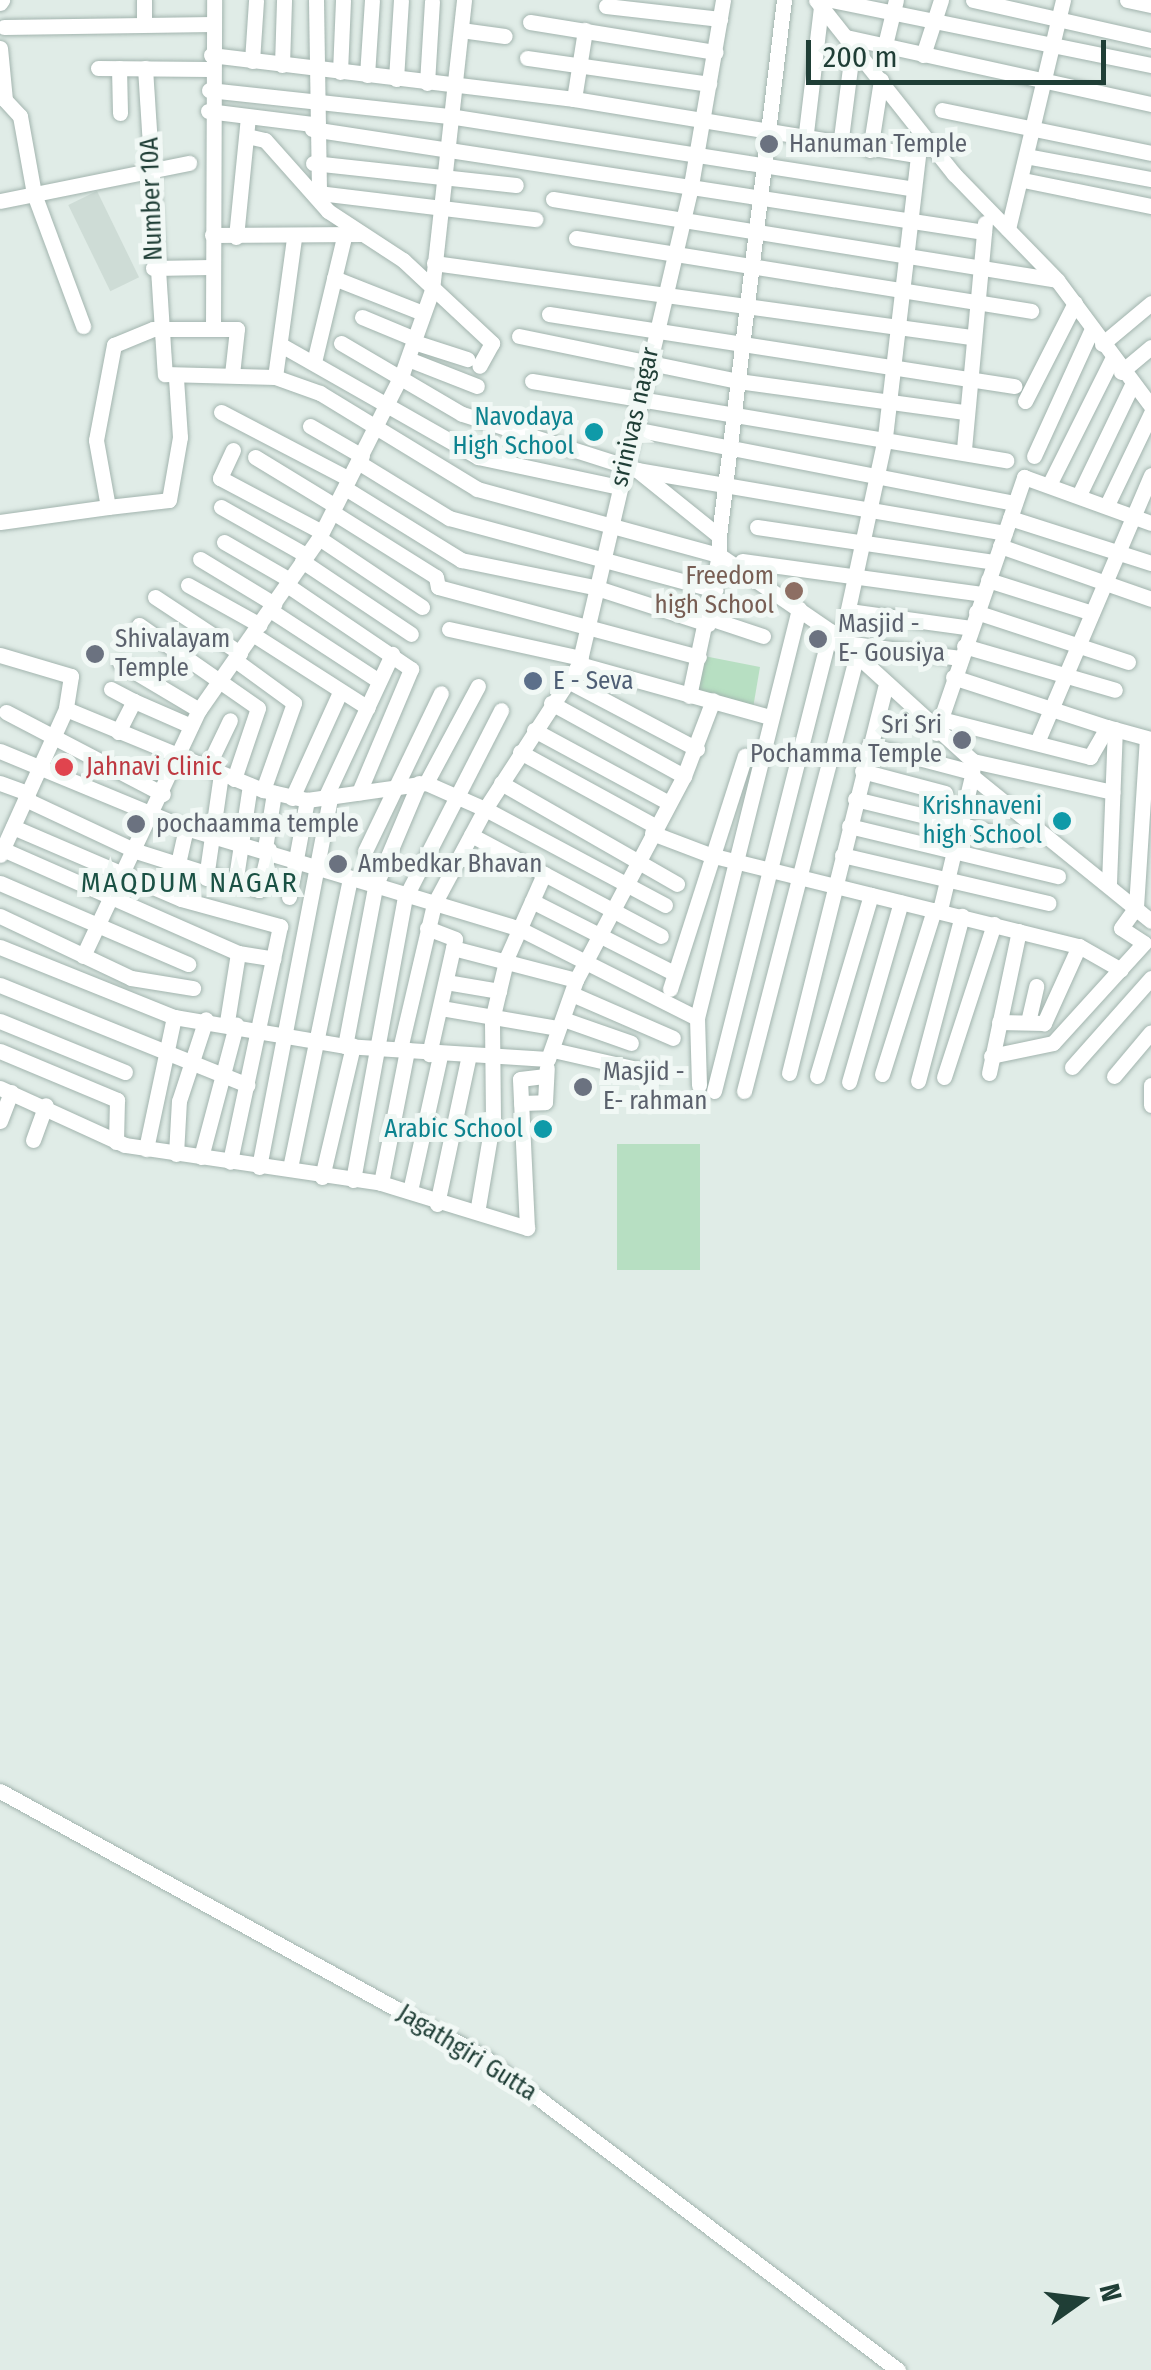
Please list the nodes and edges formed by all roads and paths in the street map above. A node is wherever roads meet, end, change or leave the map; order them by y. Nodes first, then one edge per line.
1 (144, 0) edge
2 (214, 0) edge
3 (256, 0) edge
4 (284, 0) edge
5 (316, 0) edge
6 (343, 0) edge
7 (372, 0) edge
8 (401, 0) edge
9 (464, 0) edge
10 (723, 0) edge
11 (784, 0) edge
12 (941, 0) edge
13 (974, 0) edge
14 (1063, 0) edge
15 (1126, 0) edge
16 (432, 1) edge
17 (632, 2) edge
18 (823, 2) edge
19 (1151, 5) edge
20 (606, 6) dead end
21 (895, 6) edge
22 (720, 18) junction
23 (935, 20) junction
24 (1057, 20) junction
25 (144, 22) junction
26 (530, 22) dead end
27 (213, 24) junction
28 (2, 29) edge
29 (461, 30) junction
30 (584, 30) junction
31 (505, 36) dead end
32 (1151, 40) edge
33 (850, 41) junction
34 (885, 45) junction
35 (1050, 46) junction
36 (0, 48) edge
37 (716, 52) junction
38 (923, 55) junction
39 (527, 58) dead end
40 (252, 61) junction
41 (210, 62) junction
42 (1151, 64) edge
43 (282, 65) junction
44 (580, 66) junction
45 (98, 68) dead end
46 (119, 68) junction
47 (145, 68) junction
48 (314, 69) junction
49 (340, 72) junction
50 (368, 76) junction
51 (396, 79) junction
52 (880, 80) junction
53 (1043, 82) junction
54 (427, 83) junction
55 (709, 84) junction
56 (454, 86) junction
57 (209, 90) junction
58 (574, 99) junction
59 (313, 100) junction
60 (1151, 104) edge
61 (942, 110) dead end
62 (208, 111) junction
63 (120, 114) dead end
64 (450, 116) junction
65 (248, 117) junction
66 (702, 120) junction
67 (312, 126) junction
68 (1034, 131) junction
69 (924, 132) junction
70 (246, 136) junction
71 (768, 137) junction
72 (805, 141) junction
73 (446, 146) junction
74 (840, 146) junction
75 (870, 150) junction
76 (1151, 153) edge
77 (916, 155) junction
78 (696, 157) junction
79 (1031, 157) junction
80 (313, 162) junction
81 (189, 163) dead end
82 (152, 166) junction
83 (765, 168) junction
84 (442, 175) junction
85 (1023, 180) junction
86 (1151, 180) edge
87 (516, 185) dead end
88 (911, 188) junction
89 (690, 191) junction
90 (319, 192) junction
91 (34, 194) junction
92 (760, 198) junction
93 (552, 199) dead end
94 (0, 201) edge
95 (439, 204) junction
96 (1151, 206) edge
97 (987, 209) junction
98 (906, 217) junction
99 (535, 219) dead end
100 (680, 222) junction
101 (1008, 230) junction
102 (984, 232) junction
103 (353, 234) junction
104 (212, 235) junction
105 (236, 237) junction
106 (294, 238) junction
107 (576, 238) dead end
108 (756, 238) junction
109 (904, 255) junction
110 (670, 257) junction
111 (434, 263) junction
112 (752, 265) junction
113 (212, 267) junction
114 (153, 268) junction
115 (981, 268) junction
116 (334, 278) junction
117 (1058, 280) junction
118 (432, 290) junction
119 (665, 291) junction
120 (898, 291) junction
121 (194, 294) dead end
122 (212, 294) junction
123 (1075, 303) junction
124 (1151, 303) edge
125 (748, 305) junction
126 (977, 306) junction
127 (1031, 311) dead end
128 (423, 312) junction
129 (548, 314) dead end
130 (362, 318) dead end
131 (83, 326) dead end
132 (160, 329) junction
133 (212, 329) junction
134 (1092, 329) junction
135 (655, 330) junction
136 (894, 331) junction
137 (519, 336) dead end
138 (972, 337) junction
139 (414, 340) junction
140 (342, 342) dead end
141 (1102, 344) junction
142 (281, 345) junction
143 (745, 347) junction
144 (1151, 347) edge
145 (315, 358) junction
146 (649, 364) junction
147 (405, 367) junction
148 (891, 370) junction
149 (1122, 372) junction
150 (232, 374) junction
151 (176, 378) junction
152 (275, 378) junction
153 (967, 379) junction
154 (532, 381) dead end
155 (738, 381) junction
156 (478, 386) dead end
157 (1014, 386) dead end
158 (1025, 401) dead end
159 (640, 403) junction
160 (388, 404) junction
161 (889, 404) junction
162 (1150, 405) edge
163 (221, 412) dead end
164 (965, 412) junction
165 (733, 415) junction
166 (310, 426) dead end
167 (634, 429) junction
168 (372, 432) junction
169 (886, 437) junction
170 (730, 445) junction
171 (964, 448) junction
172 (234, 450) dead end
173 (1034, 456) dead end
174 (255, 457) dead end
175 (360, 459) junction
176 (1006, 460) dead end
177 (631, 467) junction
178 (875, 472) junction
179 (1151, 475) edge
180 (725, 481) junction
181 (347, 484) junction
182 (1049, 485) junction
183 (619, 487) junction
184 (1080, 495) junction
185 (1107, 505) junction
186 (868, 506) junction
187 (108, 507) junction
188 (221, 507) dead end
189 (334, 509) junction
190 (1133, 517) junction
191 (0, 522) edge
192 (1151, 523) edge
193 (610, 524) junction
194 (1007, 525) junction
195 (757, 527) dead end
196 (320, 535) junction
197 (719, 536) junction
198 (224, 542) dead end
199 (861, 545) junction
200 (1119, 551) junction
201 (601, 554) junction
202 (719, 555) junction
203 (304, 558) junction
204 (200, 559) dead end
205 (738, 561) junction
206 (993, 562) junction
207 (1151, 563) edge
208 (856, 573) junction
209 (288, 583) junction
210 (1105, 583) junction
211 (188, 585) dead end
212 (594, 587) junction
213 (985, 587) junction
214 (715, 590) junction
215 (155, 597) dead end
216 (1151, 599) edge
217 (272, 607) junction
218 (422, 607) dead end
219 (799, 608) junction
220 (849, 611) junction
221 (1092, 613) junction
222 (973, 620) junction
223 (708, 621) junction
224 (587, 624) junction
225 (139, 625) dead end
226 (449, 629) dead end
227 (257, 630) junction
228 (830, 631) junction
229 (411, 634) dead end
230 (763, 636) dead end
231 (843, 644) junction
232 (1078, 646) junction
233 (962, 652) junction
234 (392, 654) junction
235 (0, 656) edge
236 (237, 657) junction
237 (856, 657) junction
238 (699, 658) junction
239 (580, 661) junction
240 (1128, 662) dead end
241 (120, 663) dead end
242 (1066, 675) junction
243 (953, 678) junction
244 (220, 681) junction
245 (379, 681) junction
246 (568, 681) junction
247 (478, 686) dead end
248 (885, 688) junction
249 (111, 689) dead end
250 (1115, 690) dead end
251 (340, 692) junction
252 (441, 694) dead end
253 (689, 696) junction
254 (713, 700) junction
255 (134, 701) junction
256 (552, 702) junction
257 (368, 708) junction
258 (1052, 708) junction
259 (66, 709) junction
260 (199, 710) junction
261 (501, 710) dead end
262 (6, 712) dead end
263 (770, 717) junction
264 (230, 720) dead end
265 (191, 726) junction
266 (938, 726) junction
267 (1111, 728) junction
268 (534, 730) junction
269 (118, 732) junction
270 (53, 738) junction
271 (1149, 739) edge
272 (1038, 740) junction
273 (869, 745) junction
274 (697, 749) junction
275 (0, 751) edge
276 (520, 752) junction
277 (745, 756) dead end
278 (177, 758) junction
279 (39, 768) junction
280 (972, 769) junction
281 (862, 771) junction
282 (684, 776) junction
283 (241, 781) junction
284 (0, 783) edge
285 (422, 783) junction
286 (501, 783) junction
287 (395, 785) junction
288 (359, 792) junction
289 (455, 792) junction
290 (1112, 792) junction
291 (163, 794) junction
292 (944, 794) dead end
293 (26, 796) junction
294 (328, 797) junction
295 (300, 799) junction
296 (855, 799) junction
297 (669, 802) junction
298 (485, 808) junction
299 (154, 816) junction
300 (9, 823) edge
301 (850, 826) junction
302 (961, 826) junction
303 (186, 828) junction
304 (654, 829) junction
305 (214, 834) junction
306 (471, 834) junction
307 (1020, 839) dead end
308 (242, 842) junction
309 (267, 848) junction
310 (1, 851) edge
311 (136, 851) junction
312 (365, 851) dead end
313 (954, 852) junction
314 (842, 854) junction
315 (710, 856) junction
316 (295, 859) junction
317 (638, 859) junction
318 (321, 864) junction
319 (740, 864) junction
320 (177, 868) junction
321 (772, 872) junction
322 (125, 873) junction
323 (544, 874) junction
324 (1058, 876) dead end
325 (206, 878) junction
326 (350, 878) junction
327 (801, 880) junction
328 (947, 882) junction
329 (0, 883) edge
330 (235, 884) junction
331 (677, 884) dead end
332 (1109, 884) junction
333 (624, 885) junction
334 (374, 887) junction
335 (835, 888) junction
336 (871, 895) junction
337 (289, 897) dead end
338 (405, 898) junction
339 (110, 901) junction
340 (532, 901) junction
341 (900, 902) junction
342 (434, 904) junction
343 (665, 905) dead end
344 (1136, 907) junction
345 (612, 910) junction
346 (937, 910) junction
347 (0, 916) edge
348 (962, 916) junction
349 (1151, 920) edge
350 (994, 924) junction
351 (97, 925) junction
352 (427, 928) junction
353 (518, 928) junction
354 (1024, 931) junction
355 (600, 935) junction
356 (661, 936) dead end
357 (1080, 946) junction
358 (0, 948) edge
359 (453, 948) junction
360 (238, 952) junction
361 (83, 956) junction
362 (507, 957) junction
363 (274, 959) junction
364 (588, 959) junction
365 (188, 964) dead end
366 (1121, 970) junction
367 (1151, 978) edge
368 (446, 982) junction
369 (0, 985) edge
370 (1036, 986) dead end
371 (574, 987) junction
372 (193, 988) dead end
373 (498, 991) junction
374 (441, 1008) junction
375 (174, 1016) junction
376 (697, 1018) junction
377 (206, 1019) junction
378 (492, 1020) junction
379 (0, 1021) edge
380 (999, 1022) junction
381 (1028, 1022) junction
382 (231, 1024) junction
383 (560, 1024) junction
384 (262, 1028) junction
385 (288, 1032) junction
386 (1151, 1032) edge
387 (673, 1038) dead end
388 (316, 1040) junction
389 (631, 1043) dead end
390 (349, 1046) junction
391 (375, 1046) junction
392 (404, 1049) junction
393 (0, 1051) edge
394 (162, 1051) junction
395 (435, 1055) junction
396 (488, 1057) junction
397 (468, 1058) junction
398 (549, 1062) junction
399 (190, 1066) junction
400 (1072, 1067) dead end
401 (125, 1072) dead end
402 (789, 1073) dead end
403 (658, 1074) dead end
404 (882, 1074) dead end
405 (817, 1076) dead end
406 (1114, 1076) dead end
407 (944, 1077) dead end
408 (220, 1078) junction
409 (918, 1081) dead end
410 (848, 1082) dead end
411 (248, 1085) junction
412 (1151, 1085) edge
413 (6, 1090) edge
414 (744, 1092) dead end
415 (521, 1103) junction
416 (46, 1105) junction
417 (1151, 1106) edge
418 (0, 1121) edge
419 (33, 1140) dead end
420 (116, 1142) junction
421 (146, 1149) junction
422 (176, 1154) junction
423 (201, 1156) junction
424 (230, 1162) junction
425 (259, 1166) junction
426 (290, 1168) junction
427 (322, 1178) junction
428 (352, 1180) junction
429 (381, 1183) junction
430 (410, 1191) junction
431 (437, 1204) junction
432 (478, 1208) junction
433 (0, 1792) edge
434 (898, 2370) edge

1 - 25 street
2 - 27 street
3 - 40 street
4 - 43 street
5 - 48 street
6 - 49 street
7 - 50 street
8 - 51 street
9 - 29 street
10 - 22 street, srinivas nagar
11 - 71 street
12 - 23 street
13 - 24 street
14 - 24 street
15 - 19 street
16 - 54 street
17 - 20 street
17 - 22 street
18 - 21 street
18 - 33 street
18 - 72 street
21 - 23 street
21 - 34 street
22 - 37 street, srinivas nagar
23 - 35 street
23 - 38 street
24 - 32 street
24 - 35 street
25 - 27 street
25 - 28 street
26 - 30 street
27 - 41 street
29 - 31 street
29 - 56 street
30 - 37 street
30 - 44 street
33 - 34 street
33 - 52 street
33 - 74 street
34 - 38 street
35 - 42 street
35 - 53 street
36 - 91 street
37 - 55 street, srinivas nagar
38 - 53 street
39 - 44 street
40 - 41 street
40 - 43 street
41 - 47 street
41 - 57 street
43 - 48 street
44 - 55 street
44 - 58 street
45 - 46 street
46 - 47 street
46 - 63 street
47 - 82 street, Number 10A
48 - 49 street
48 - 59 street
49 - 50 street
50 - 51 street
51 - 54 street
52 - 69 street
52 - 75 street
53 - 60 street
53 - 68 street
54 - 56 street
55 - 66 street, srinivas nagar
56 - 58 street
56 - 64 street
57 - 59 street
57 - 62 street
58 - 66 street
59 - 64 street
59 - 67 street
61 - 68 street
62 - 65 street
62 - 104 street
64 - 73 street
64 - 78 street
65 - 67 street
65 - 70 street
66 - 71 street
66 - 78 street, srinivas nagar
67 - 73 street
67 - 80 street
68 - 76 street
68 - 79 street
69 - 77 street
69 - 97 street
70 - 90 street
70 - 105 street
71 - 72 street
71 - 83 street
72 - 74 street
73 - 84 street
73 - 89 street
74 - 75 street
75 - 77 street
77 - 88 street
78 - 83 street
78 - 89 street, srinivas nagar
79 - 85 street
79 - 86 street
80 - 84 street
80 - 90 street
81 - 82 street
82 - 91 street
82 - 114 street, Number 10A
83 - 88 street
83 - 92 street
84 - 87 street
84 - 95 street
85 - 96 street
85 - 101 street
88 - 98 street
89 - 92 street
89 - 100 street, srinivas nagar
90 - 95 street
90 - 103 street
91 - 94 street
91 - 131 street
92 - 98 street
92 - 108 street
93 - 100 street
95 - 99 street
95 - 111 street
97 - 101 street
97 - 102 street
98 - 102 street
98 - 109 street
100 - 108 street
100 - 110 street, srinivas nagar
101 - 117 street
102 - 115 street
103 - 106 street
103 - 116 street
103 - 118 street
104 - 105 street
104 - 113 street
105 - 106 street
106 - 142 street
107 - 110 street
108 - 109 street
108 - 112 street
109 - 115 street
109 - 120 street
110 - 112 street
110 - 119 street, srinivas nagar
111 - 118 street
111 - 119 street
112 - 120 street
112 - 125 street
113 - 114 street
113 - 122 street
114 - 132 street, Number 10A
115 - 117 street
115 - 126 street
116 - 128 street
116 - 145 street
117 - 123 street
118 - 128 street
118 - 139 street
119 - 125 street
119 - 135 street, srinivas nagar
120 - 126 street
120 - 136 street
121 - 122 street
122 - 133 street
123 - 134 street
123 - 158 street
124 - 141 street
125 - 136 street
125 - 143 street
126 - 127 street
126 - 138 street
128 - 139 street
129 - 135 street
130 - 139 street
132 - 133 street
132 - 151 street, Number 10A
132 - 187 street
133 - 150 street
134 - 141 street
134 - 173 street
135 - 143 street
135 - 146 street, srinivas nagar
136 - 138 street
136 - 148 street
137 - 146 street
138 - 153 street
139 - 147 street
140 - 147 street
141 - 149 street
142 - 145 street
142 - 152 street
143 - 148 street
143 - 155 street
144 - 149 street
145 - 160 street
146 - 155 street
146 - 159 street, srinivas nagar
147 - 156 street
147 - 160 street
147 - 177 street
148 - 153 street
148 - 161 street
149 - 162 street
149 - 182 street
149 - 184 street
150 - 151 street
150 - 152 street
151 - 187 street
152 - 168 street
153 - 157 street
153 - 164 street
154 - 159 street
155 - 161 street
155 - 165 street
159 - 165 street
159 - 167 street, srinivas nagar
160 - 168 street
160 - 183 street
161 - 164 street
161 - 169 street
162 - 185 street
163 - 181 street
164 - 171 street
165 - 169 street
165 - 170 street
166 - 175 street
167 - 170 street
167 - 177 street, srinivas nagar
168 - 175 street
168 - 193 street
169 - 171 street
169 - 178 street
170 - 178 street
170 - 180 street
171 - 176 street
172 - 196 street
174 - 189 street
175 - 181 street
175 - 201 street
177 - 180 street
177 - 183 street, srinivas nagar
177 - 197 street
178 - 186 street
178 - 194 street
179 - 190 street
180 - 186 street
180 - 197 street
181 - 189 street
181 - 212 street
182 - 184 street
182 - 194 street
183 - 193 street, srinivas nagar
184 - 185 street
185 - 190 street
186 - 194 street
186 - 199 street
187 - 191 street
188 - 203 street
189 - 196 street
189 - 224 street
190 - 192 street
190 - 200 street
193 - 201 street, srinivas nagar
193 - 202 street
194 - 200 street
194 - 206 street
194 - 210 street
195 - 199 street
196 - 203 street
196 - 218 street
197 - 202 street
198 - 209 street
199 - 206 street
199 - 208 street
200 - 207 street
200 - 210 street
201 - 212 street, srinivas nagar
201 - 214 street
202 - 205 street
202 - 214 street
203 - 209 street
203 - 229 street
204 - 217 street
205 - 208 street
205 - 219 street
206 - 213 street
208 - 213 street
208 - 220 street
209 - 217 street
209 - 234 street
210 - 216 street
210 - 221 street
211 - 227 street
212 - 223 street
212 - 224 street, srinivas nagar
213 - 221 street
213 - 222 street
214 - 223 street
215 - 236 street
217 - 227 street
217 - 245 street
219 - 228 street
219 - 263 street
220 - 222 street
220 - 231 street
221 - 232 street
222 - 232 street
222 - 233 street
223 - 230 street
223 - 238 street
224 - 238 street
224 - 239 street, srinivas nagar
225 - 244 street
226 - 239 street
227 - 236 street
227 - 251 street
228 - 231 street
228 - 321 street
231 - 233 street
231 - 237 street
232 - 240 street
232 - 242 street
233 - 242 street
233 - 243 street
234 - 245 street
234 - 288 street
235 - 259 street
236 - 244 street
236 - 283 street
237 - 248 street
237 - 327 street
238 - 253 street
239 - 246 street, srinivas nagar
239 - 253 street
241 - 260 street
242 - 250 street
242 - 258 street
243 - 258 street
243 - 266 street
244 - 260 street
244 - 283 street
245 - 257 street
246 - 256 street, srinivas nagar
246 - 274 street
247 - 285 street
248 - 266 street
248 - 273 street
249 - 255 street
251 - 257 street
251 - 295 street
252 - 287 street
253 - 254 street
254 - 263 street
254 - 274 street
255 - 265 street
255 - 269 street
256 - 268 street, srinivas nagar
256 - 282 street
257 - 294 street
258 - 267 street
258 - 272 street
259 - 269 street
259 - 270 street
260 - 265 street
261 - 289 street
262 - 270 street
263 - 319 street
264 - 283 street
265 - 278 street
266 - 272 street
266 - 280 street
267 - 271 street
267 - 272 street
267 - 290 street
268 - 276 street, srinivas nagar
268 - 297 street
269 - 278 street
270 - 279 street
270 - 291 street
271 - 344 street
273 - 280 street
273 - 281 street
274 - 282 street
275 - 279 street
276 - 286 street, srinivas nagar
276 - 304 street
277 - 315 street
278 - 283 street
278 - 291 street
279 - 293 street
279 - 299 street
280 - 290 street
280 - 302 street
280 - 332 street
281 - 292 street
281 - 296 street
282 - 297 street
283 - 295 street
283 - 305 street
283 - 308 street
283 - 309 street
284 - 293 street
285 - 287 street
285 - 289 street
285 - 334 street
286 - 298 street, srinivas nagar
286 - 317 street
287 - 288 street
287 - 312 street
288 - 294 street
289 - 298 street
289 - 338 street
290 - 332 street
291 - 299 street
293 - 300 street
293 - 311 street
294 - 295 street
294 - 318 street
295 - 316 street
296 - 301 street
296 - 302 street
297 - 304 street
298 - 306 street, srinivas nagar
298 - 333 street
299 - 303 street
299 - 311 street
300 - 310 street
300 - 322 street
301 - 313 street
301 - 314 street
302 - 307 street
302 - 313 street
303 - 305 street
303 - 320 street
304 - 315 street
304 - 317 street
305 - 308 street
305 - 325 street
306 - 323 street
306 - 342 street, srinivas nagar
308 - 309 street
308 - 330 street
309 - 316 street
309 - 330 street
310 - 339 street
311 - 320 street
311 - 322 street
313 - 324 street
313 - 328 street
314 - 328 street
314 - 335 street
315 - 319 street
315 - 355 street
316 - 318 street
316 - 337 street
317 - 331 street
317 - 333 street
318 - 326 street
318 - 385 street
319 - 321 street
319 - 376 street
320 - 325 street
321 - 327 street
321 - 376 street
322 - 339 street
322 - 363 street
323 - 340 street
323 - 345 street
325 - 330 street
326 - 334 street
326 - 388 street
327 - 335 street
327 - 414 street
328 - 346 street
328 - 354 street
329 - 351 street
332 - 344 street
333 - 343 street
333 - 345 street
334 - 338 street
334 - 390 street
335 - 336 street
335 - 402 street
336 - 341 street
336 - 405 street
338 - 342 street
338 - 391 street
339 - 351 street
339 - 360 street
340 - 353 street
340 - 355 street
341 - 346 street
341 - 410 street
342 - 352 street, srinivas nagar
342 - 353 street
344 - 349 street
344 - 366 street
345 - 355 street
345 - 356 street
346 - 348 street
346 - 404 street
347 - 361 street
348 - 350 street
348 - 409 street
350 - 354 street
350 - 407 street
351 - 361 street
351 - 365 street
352 - 359 street
352 - 392 street, srinivas nagar
353 - 362 street
353 - 364 street
354 - 357 street
354 - 380 street
355 - 364 street
357 - 366 street
357 - 381 street
358 - 375 street
359 - 362 street
359 - 368 street
360 - 363 street
360 - 382 street
361 - 372 street
362 - 371 street
362 - 373 street
363 - 384 street
364 - 371 street
364 - 376 street
366 - 380 street
367 - 400 street
368 - 373 street
368 - 374 street
369 - 394 street
370 - 381 street
371 - 383 street
371 - 387 street
373 - 378 street
374 - 378 street
374 - 395 street
375 - 377 street
375 - 394 street
377 - 382 street
377 - 399 street
378 - 383 street
378 - 396 street
379 - 401 street
380 - 381 street
382 - 384 street
382 - 408 street
383 - 389 street
383 - 398 street
384 - 385 street
384 - 411 street
385 - 388 street
385 - 425 street
386 - 406 street
388 - 390 street
388 - 426 street
390 - 391 street
390 - 427 street
391 - 392 street
391 - 428 street
392 - 395 street
392 - 429 street, srinivas nagar
393 - 420 street
394 - 399 street
394 - 421 street
395 - 397 street
395 - 430 street
396 - 397 street
396 - 398 street
396 - 432 street
397 - 431 street
398 - 403 street
398 - 415 street
398 - 415 street
399 - 408 street
399 - 422 street
408 - 411 street
408 - 423 street
411 - 424 street
412 - 417 street
413 - 416 street
413 - 418 street
415 - 432 street
416 - 419 street
416 - 420 street
420 - 421 street
421 - 422 street
422 - 423 street
423 - 424 street
424 - 425 street
425 - 426 street
426 - 427 street
427 - 428 street
428 - 429 street
429 - 430 street
430 - 431 street
431 - 432 street
433 - 434 street, Jagathgiri Gutta

